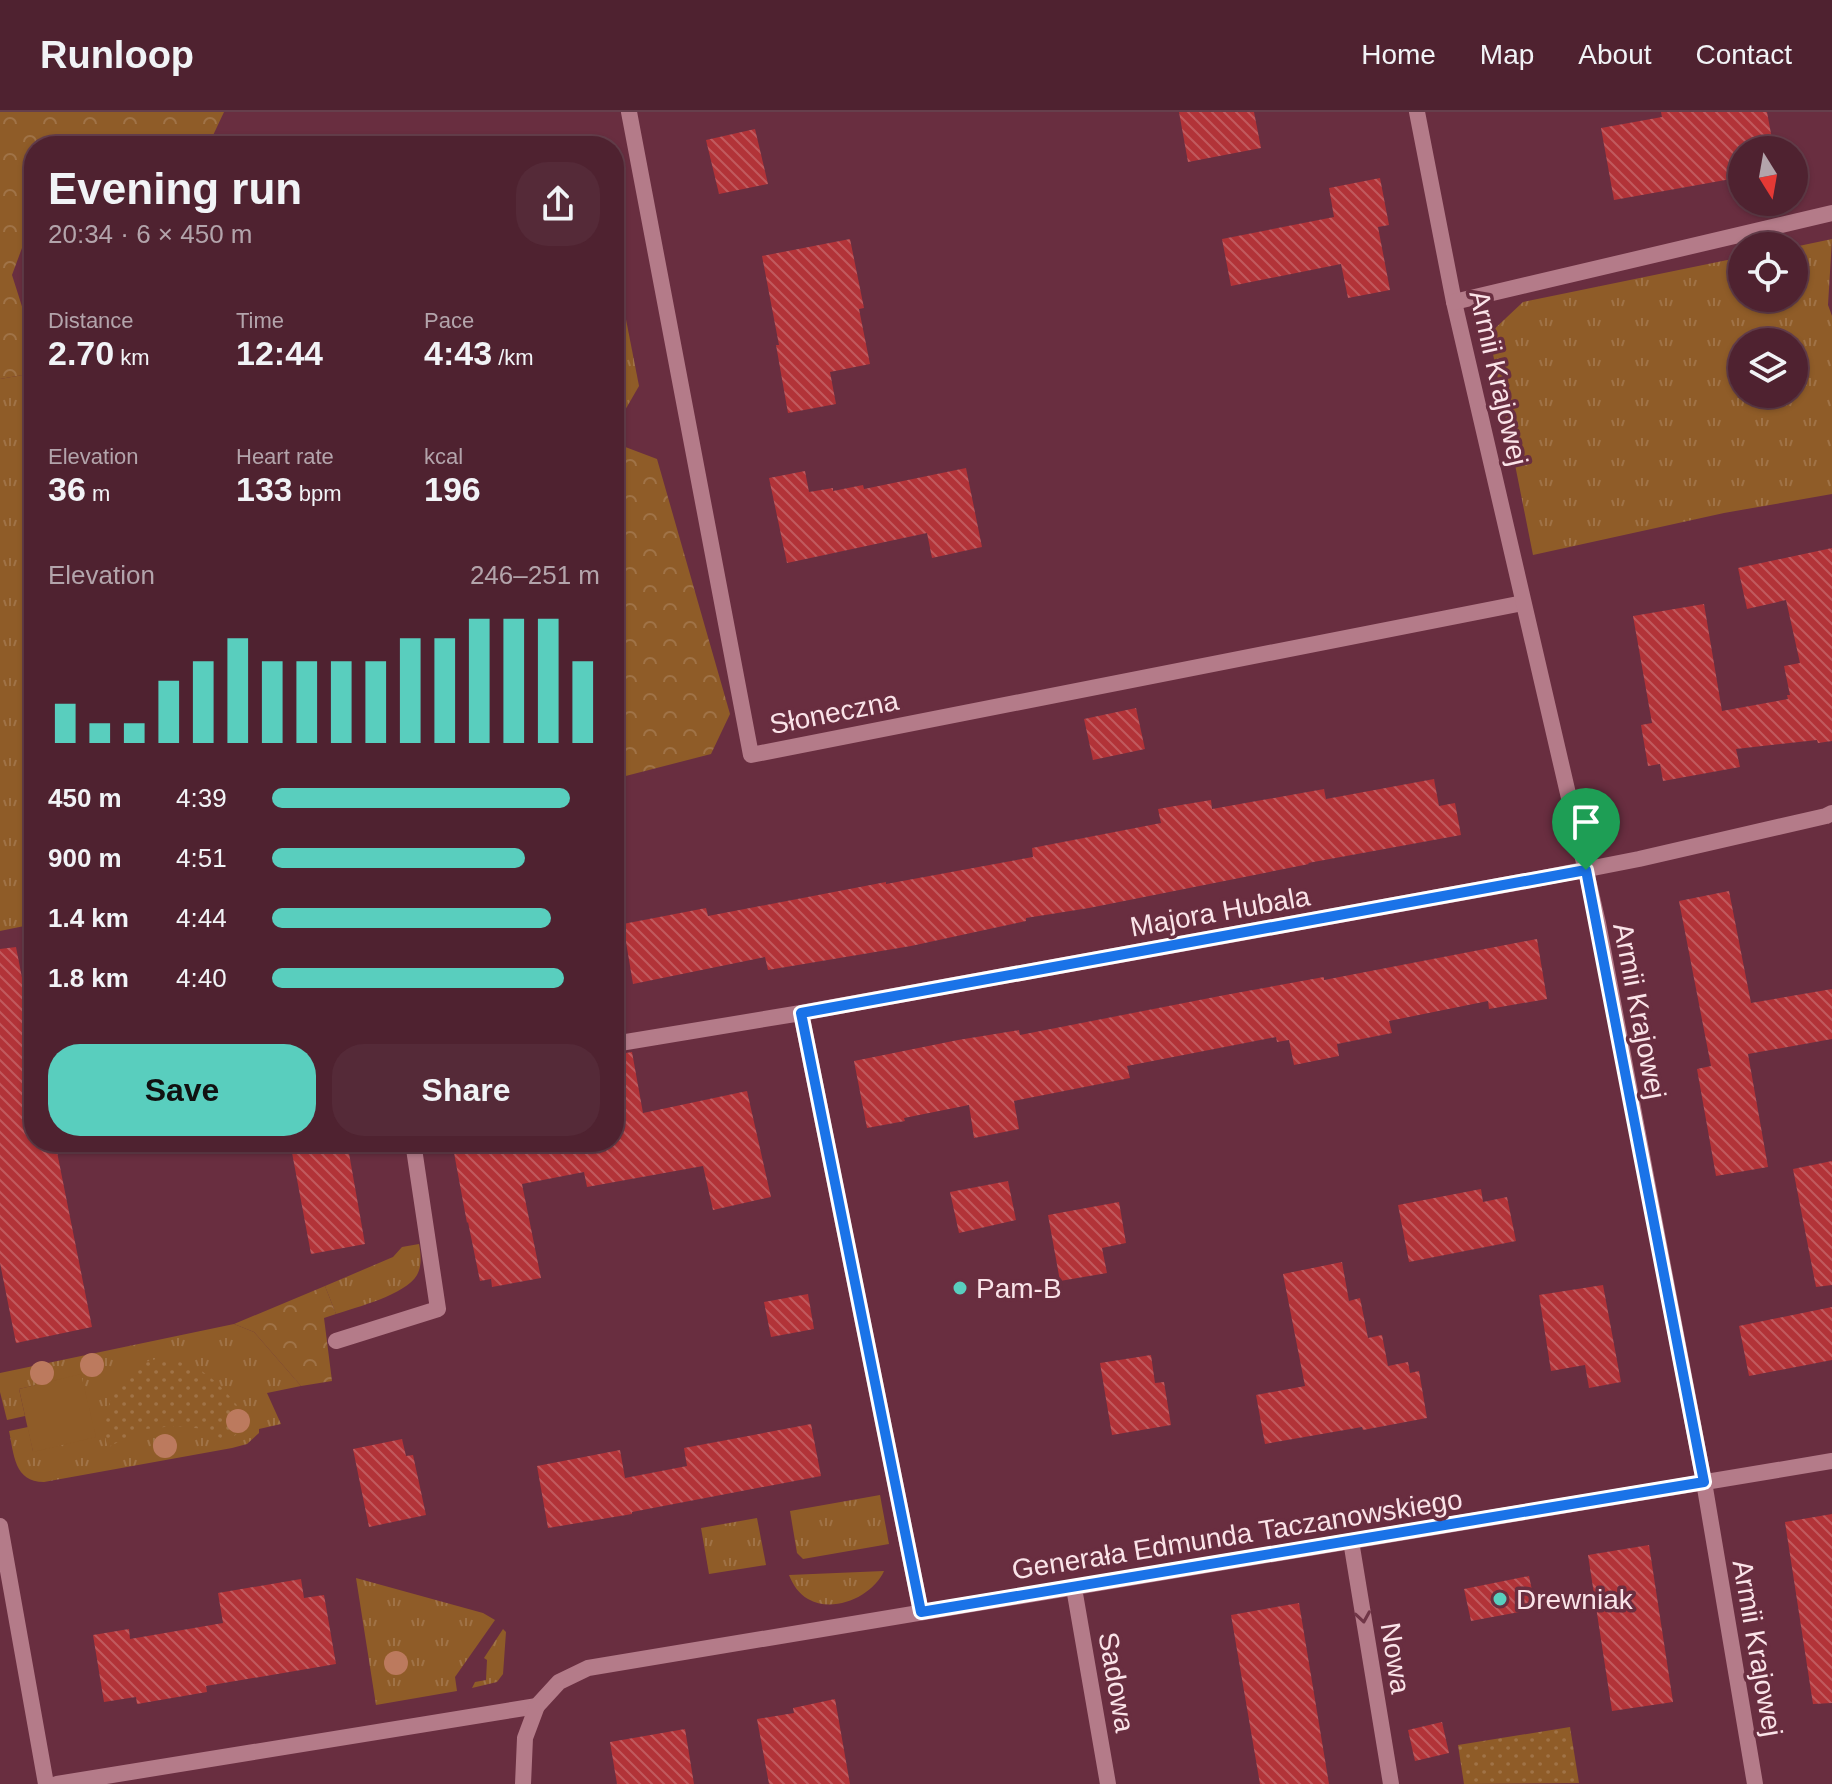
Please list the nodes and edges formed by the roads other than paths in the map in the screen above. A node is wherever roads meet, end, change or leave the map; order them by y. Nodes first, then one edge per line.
1 (629, 112) edge
2 (1417, 112) edge
3 (1832, 213) edge
4 (1454, 302) junction
5 (1523, 603) junction
6 (1832, 813) edge
7 (1586, 870) junction
8 (801, 1013) junction
9 (624, 1042) edge
10 (414, 1152) edge
11 (336, 1341) dead end
12 (1832, 1461) edge
13 (1704, 1482) junction
14 (0, 1526) edge
15 (1351, 1541) junction
16 (1074, 1588) junction
17 (921, 1612) junction
18 (537, 1706) junction
19 (46, 1784) edge
20 (57, 1784) edge
21 (523, 1784) edge
22 (1108, 1784) edge
23 (1391, 1784) edge
24 (1755, 1784) edge

1 - 5 street, Słoneczna
2 - 4 street, Armii Krajowej
3 - 4 street
4 - 5 street, Armii Krajowej
5 - 7 street, Armii Krajowej
6 - 7 street, Majora Hubala
7 - 8 street, Majora Hubala
7 - 13 street, Armii Krajowej
8 - 9 street, Majora Hubala
8 - 17 street
10 - 11 street
12 - 13 street, Generała Edmunda Taczanowskiego
13 - 15 street, Generała Edmunda Taczanowskiego
13 - 24 street, Armii Krajowej
14 - 19 street
15 - 16 street, Generała Edmunda Taczanowskiego
15 -> 23 street, Nowa
16 - 17 street, Generała Edmunda Taczanowskiego
16 - 22 street, Sadowa
17 - 18 street, Generała Edmunda Taczanowskiego
18 - 20 street
18 - 21 street, Generała Edmunda Taczanowskiego

